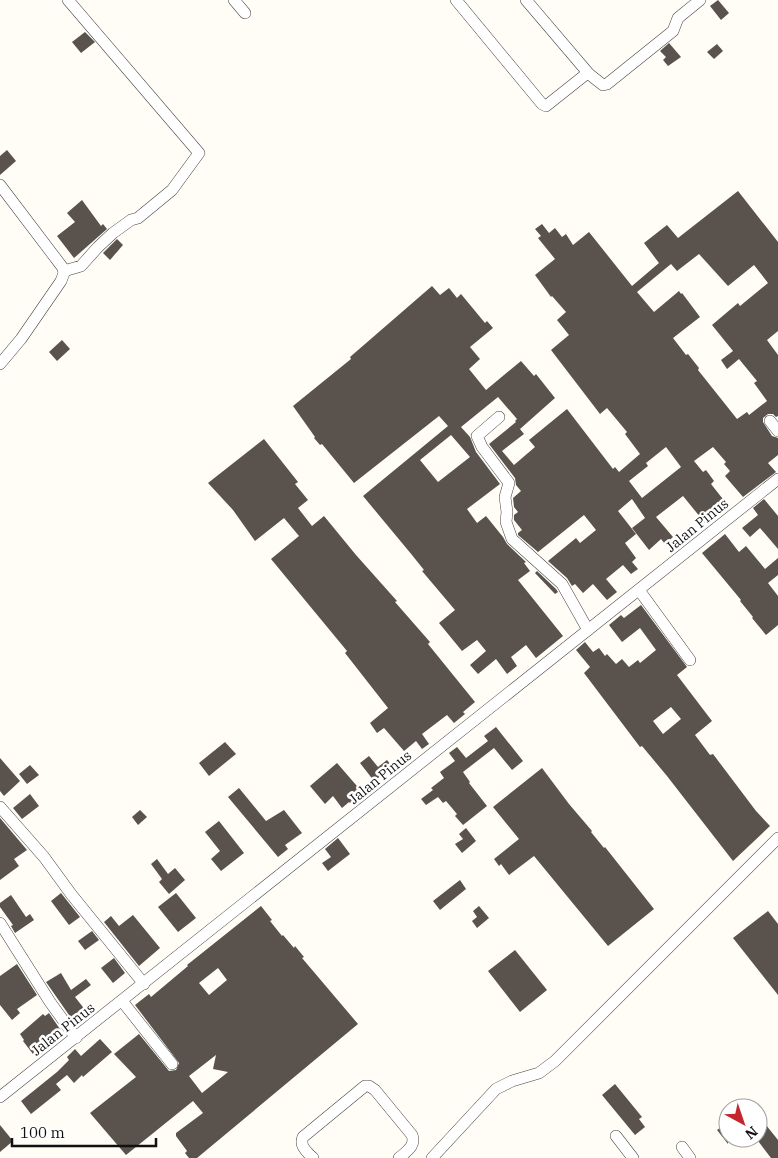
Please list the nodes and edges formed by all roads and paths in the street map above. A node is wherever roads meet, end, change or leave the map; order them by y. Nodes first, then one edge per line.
1 (68, 0) edge
2 (234, 0) edge
3 (456, 0) edge
4 (526, 0) edge
5 (700, 0) edge
6 (245, 13) dead end
7 (589, 74) junction
8 (0, 185) edge
9 (64, 271) junction
10 (0, 364) edge
11 (499, 417) dead end
12 (770, 421) dead end
13 (778, 431) edge
14 (778, 479) edge
15 (640, 590) junction
16 (588, 630) junction
17 (690, 660) dead end
18 (0, 806) edge
19 (778, 838) edge
20 (0, 924) edge
21 (144, 984) junction
22 (122, 1001) junction
23 (76, 1038) junction
24 (172, 1064) dead end
25 (0, 1097) edge
26 (616, 1136) dead end
27 (682, 1147) dead end
28 (313, 1158) edge
29 (399, 1158) edge
30 (432, 1158) edge
31 (633, 1158) edge
32 (690, 1158) edge

1 - 9 street
2 - 6 street
3 - 7 street
4 - 7 street
5 - 7 street
8 - 9 street
9 - 10 street
11 - 16 street
12 - 13 street
14 - 15 street, Jalan Pinus
15 - 16 street, Jalan Pinus
15 - 17 street
16 - 21 street, Jalan Pinus
18 - 21 street
19 - 30 street
20 - 23 street
21 - 22 street, Jalan Pinus
22 - 23 street, Jalan Pinus
22 - 24 street
23 - 25 street, Jalan Pinus
26 - 31 street
27 - 32 street
28 - 29 street

